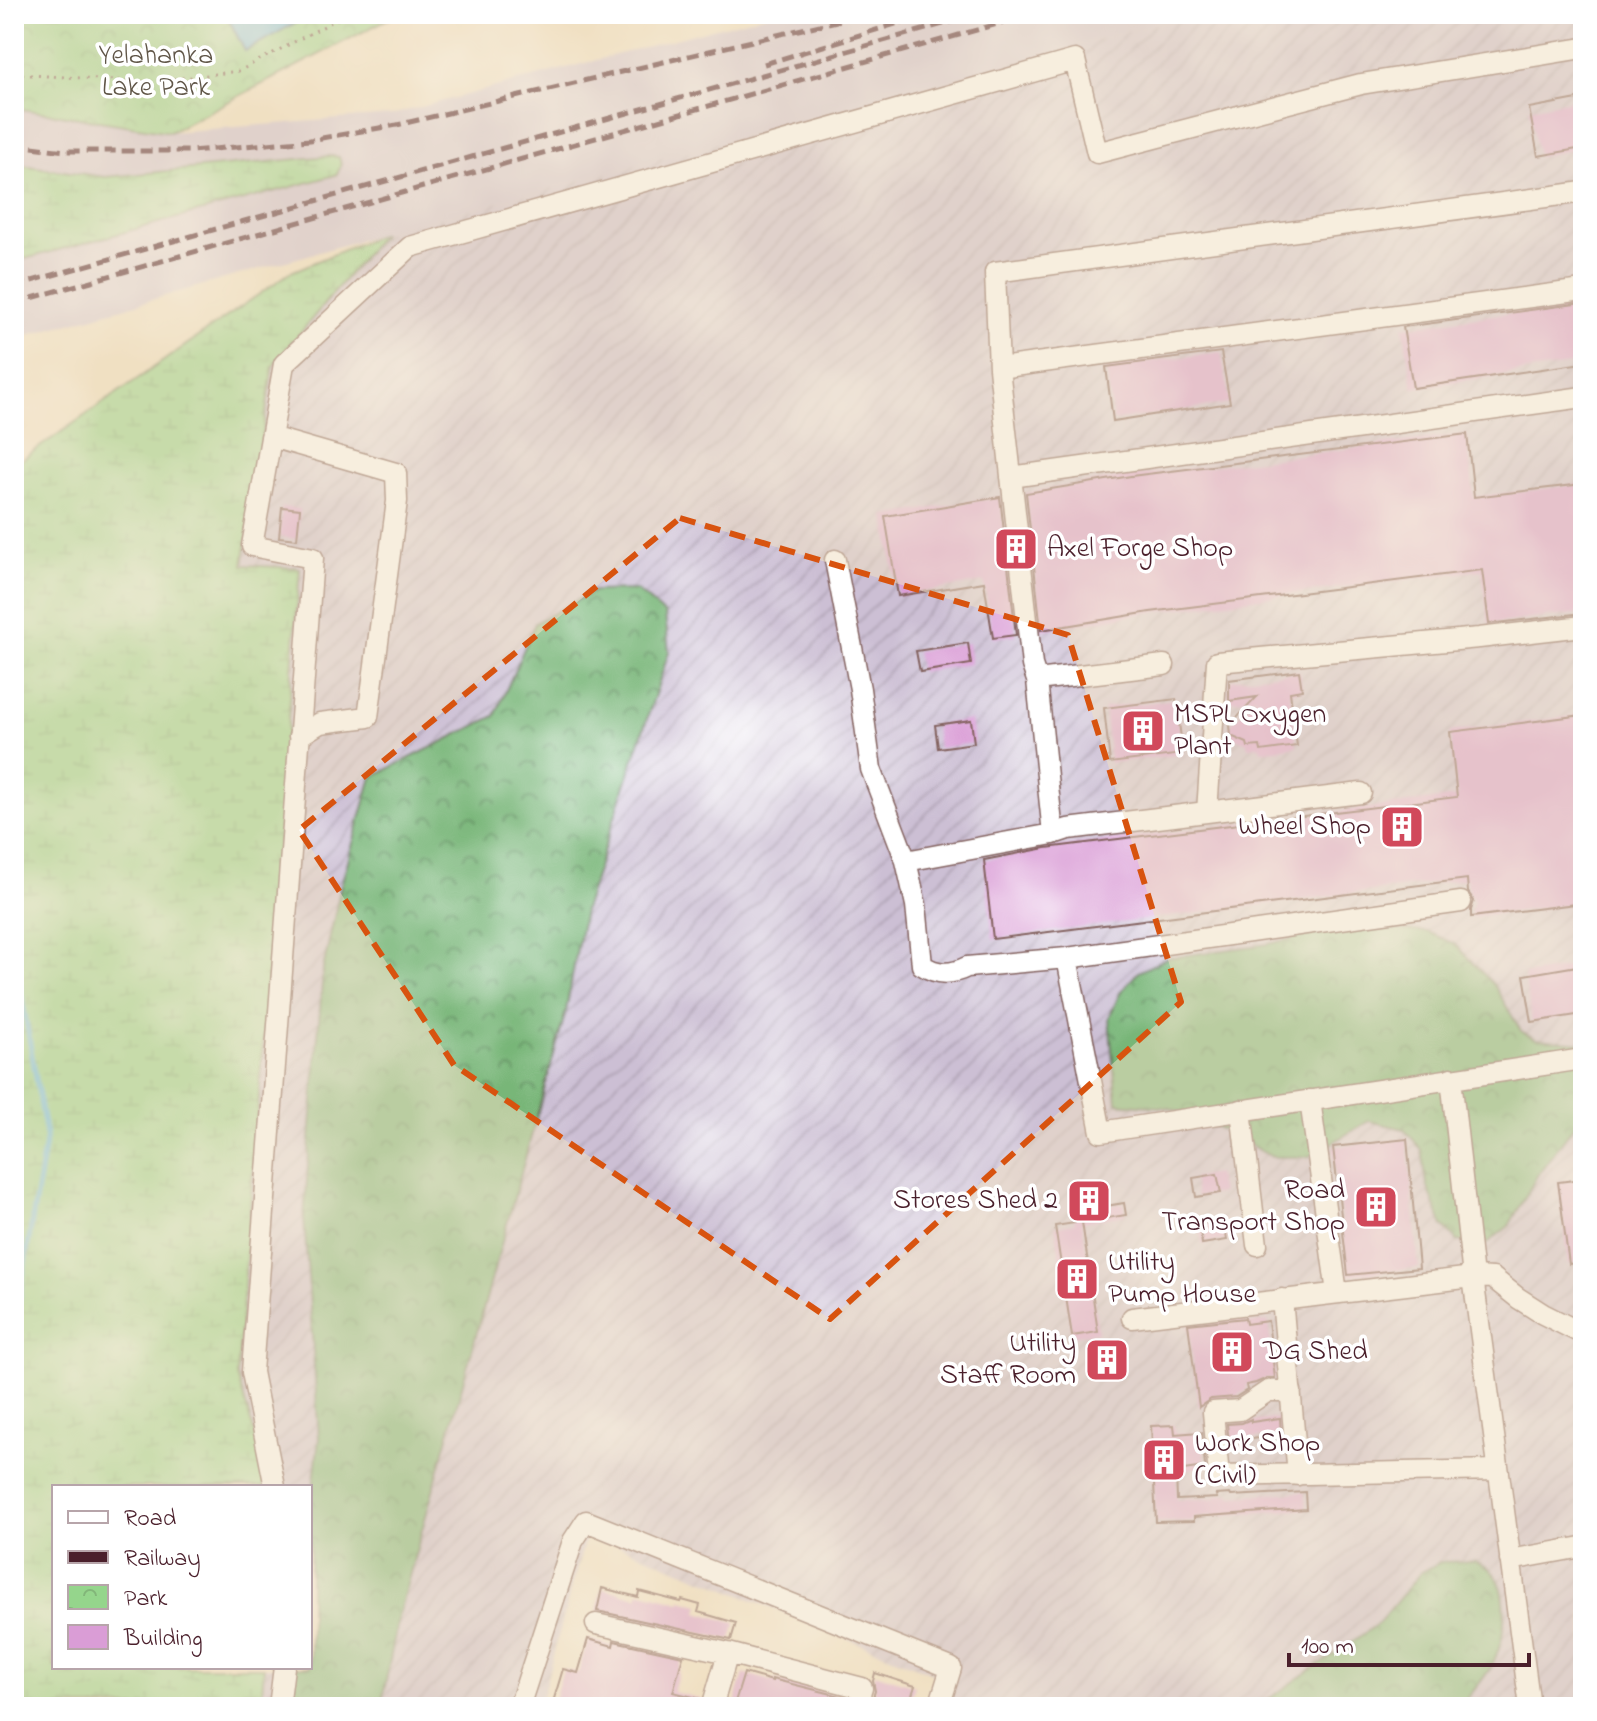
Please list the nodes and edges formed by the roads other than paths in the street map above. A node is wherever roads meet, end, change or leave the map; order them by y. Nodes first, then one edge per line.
1 (1583, 48) edge
2 (1583, 192) edge
3 (1583, 290) edge
4 (999, 368) junction
5 (1583, 397) edge
6 (271, 437) junction
7 (1011, 477) junction
8 (835, 560) dead end
9 (1583, 626) edge
10 (1164, 665) dead end
11 (1037, 680) junction
12 (299, 736) junction
13 (1361, 793) dead end
14 (1207, 812) junction
15 (1053, 834) junction
16 (906, 861) junction
17 (1461, 902) dead end
18 (1067, 958) junction
19 (1583, 1059) edge
20 (1451, 1078) junction
21 (1310, 1100) junction
22 (1241, 1110) junction
23 (1257, 1245) dead end
24 (1473, 1277) junction
25 (1337, 1293) junction
26 (1282, 1299) junction
27 (1132, 1318) dead end
28 (1583, 1334) edge
29 (1291, 1391) junction
30 (1498, 1470) junction
31 (1298, 1475) junction
32 (275, 1485) edge
33 (1582, 1547) edge
34 (1510, 1560) junction
35 (596, 1624) dead end
36 (728, 1653) junction
37 (284, 1669) edge
38 (279, 1707) edge
39 (519, 1707) edge
40 (712, 1707) edge
41 (856, 1707) edge
42 (939, 1707) edge
43 (1530, 1707) edge

1 - 6 street
2 - 4 street
3 - 4 street
4 - 7 street
5 - 7 street
6 - 12 street
6 - 12 street
7 - 11 street
8 - 16 street
9 - 14 street
10 - 11 street
11 - 15 street
12 - 32 street
13 - 14 street
14 - 15 street
15 - 16 street
16 - 18 street
17 - 18 street
18 - 22 street
19 - 20 street
20 - 21 street
20 - 24 street
21 - 22 street
21 - 25 street
22 - 23 street
24 - 25 street
24 - 28 street
24 - 30 street
25 - 26 street
26 - 27 street
26 - 29 street
29 - 31 street
29 - 31 street
30 - 31 street
30 - 34 street
33 - 34 street
34 - 43 street
35 - 36 street
36 - 40 street
36 - 41 street
37 - 38 street
39 - 42 street

